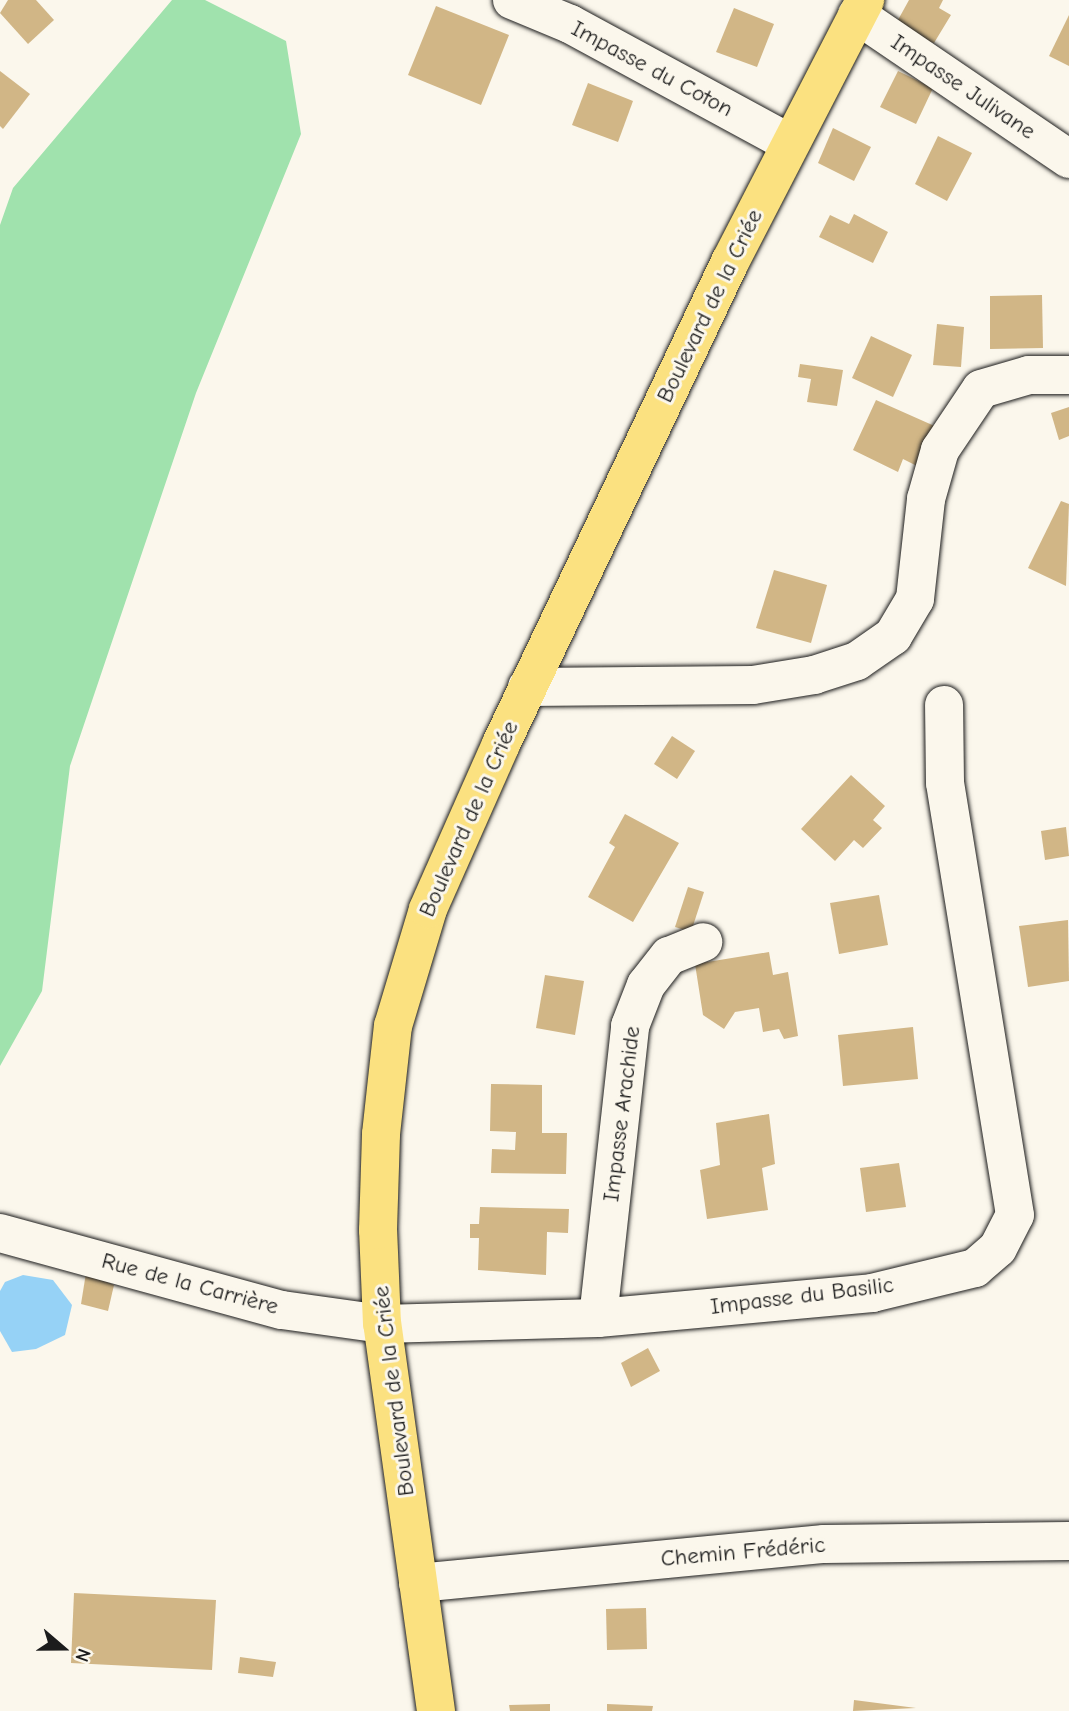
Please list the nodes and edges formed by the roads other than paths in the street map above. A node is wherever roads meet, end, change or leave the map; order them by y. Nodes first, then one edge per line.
1 (512, 0) edge
2 (861, 8) edge
3 (789, 143) junction
4 (1069, 159) edge
5 (1069, 374) edge
6 (527, 687) junction
7 (944, 705) dead end
8 (703, 942) dead end
9 (0, 1233) edge
10 (598, 1318) junction
11 (382, 1324) junction
12 (1069, 1541) edge
13 (418, 1583) junction
14 (436, 1711) edge

1 - 3 street, Impasse du Coton
2 - 3 main road, Boulevard de la Criée
2 - 4 street, Impasse Julivane
3 - 6 main road, Boulevard de la Criée
5 - 6 street
6 - 11 main road, Boulevard de la Criée
7 - 10 street, Impasse du Basilic
8 - 10 street, Impasse Arachide
9 - 11 street, Rue de la Carrière
10 - 11 street, Impasse du Basilic
11 - 13 main road, Boulevard de la Criée
12 - 13 street, Chemin Frédéric
13 - 14 main road, Boulevard de la Criée

